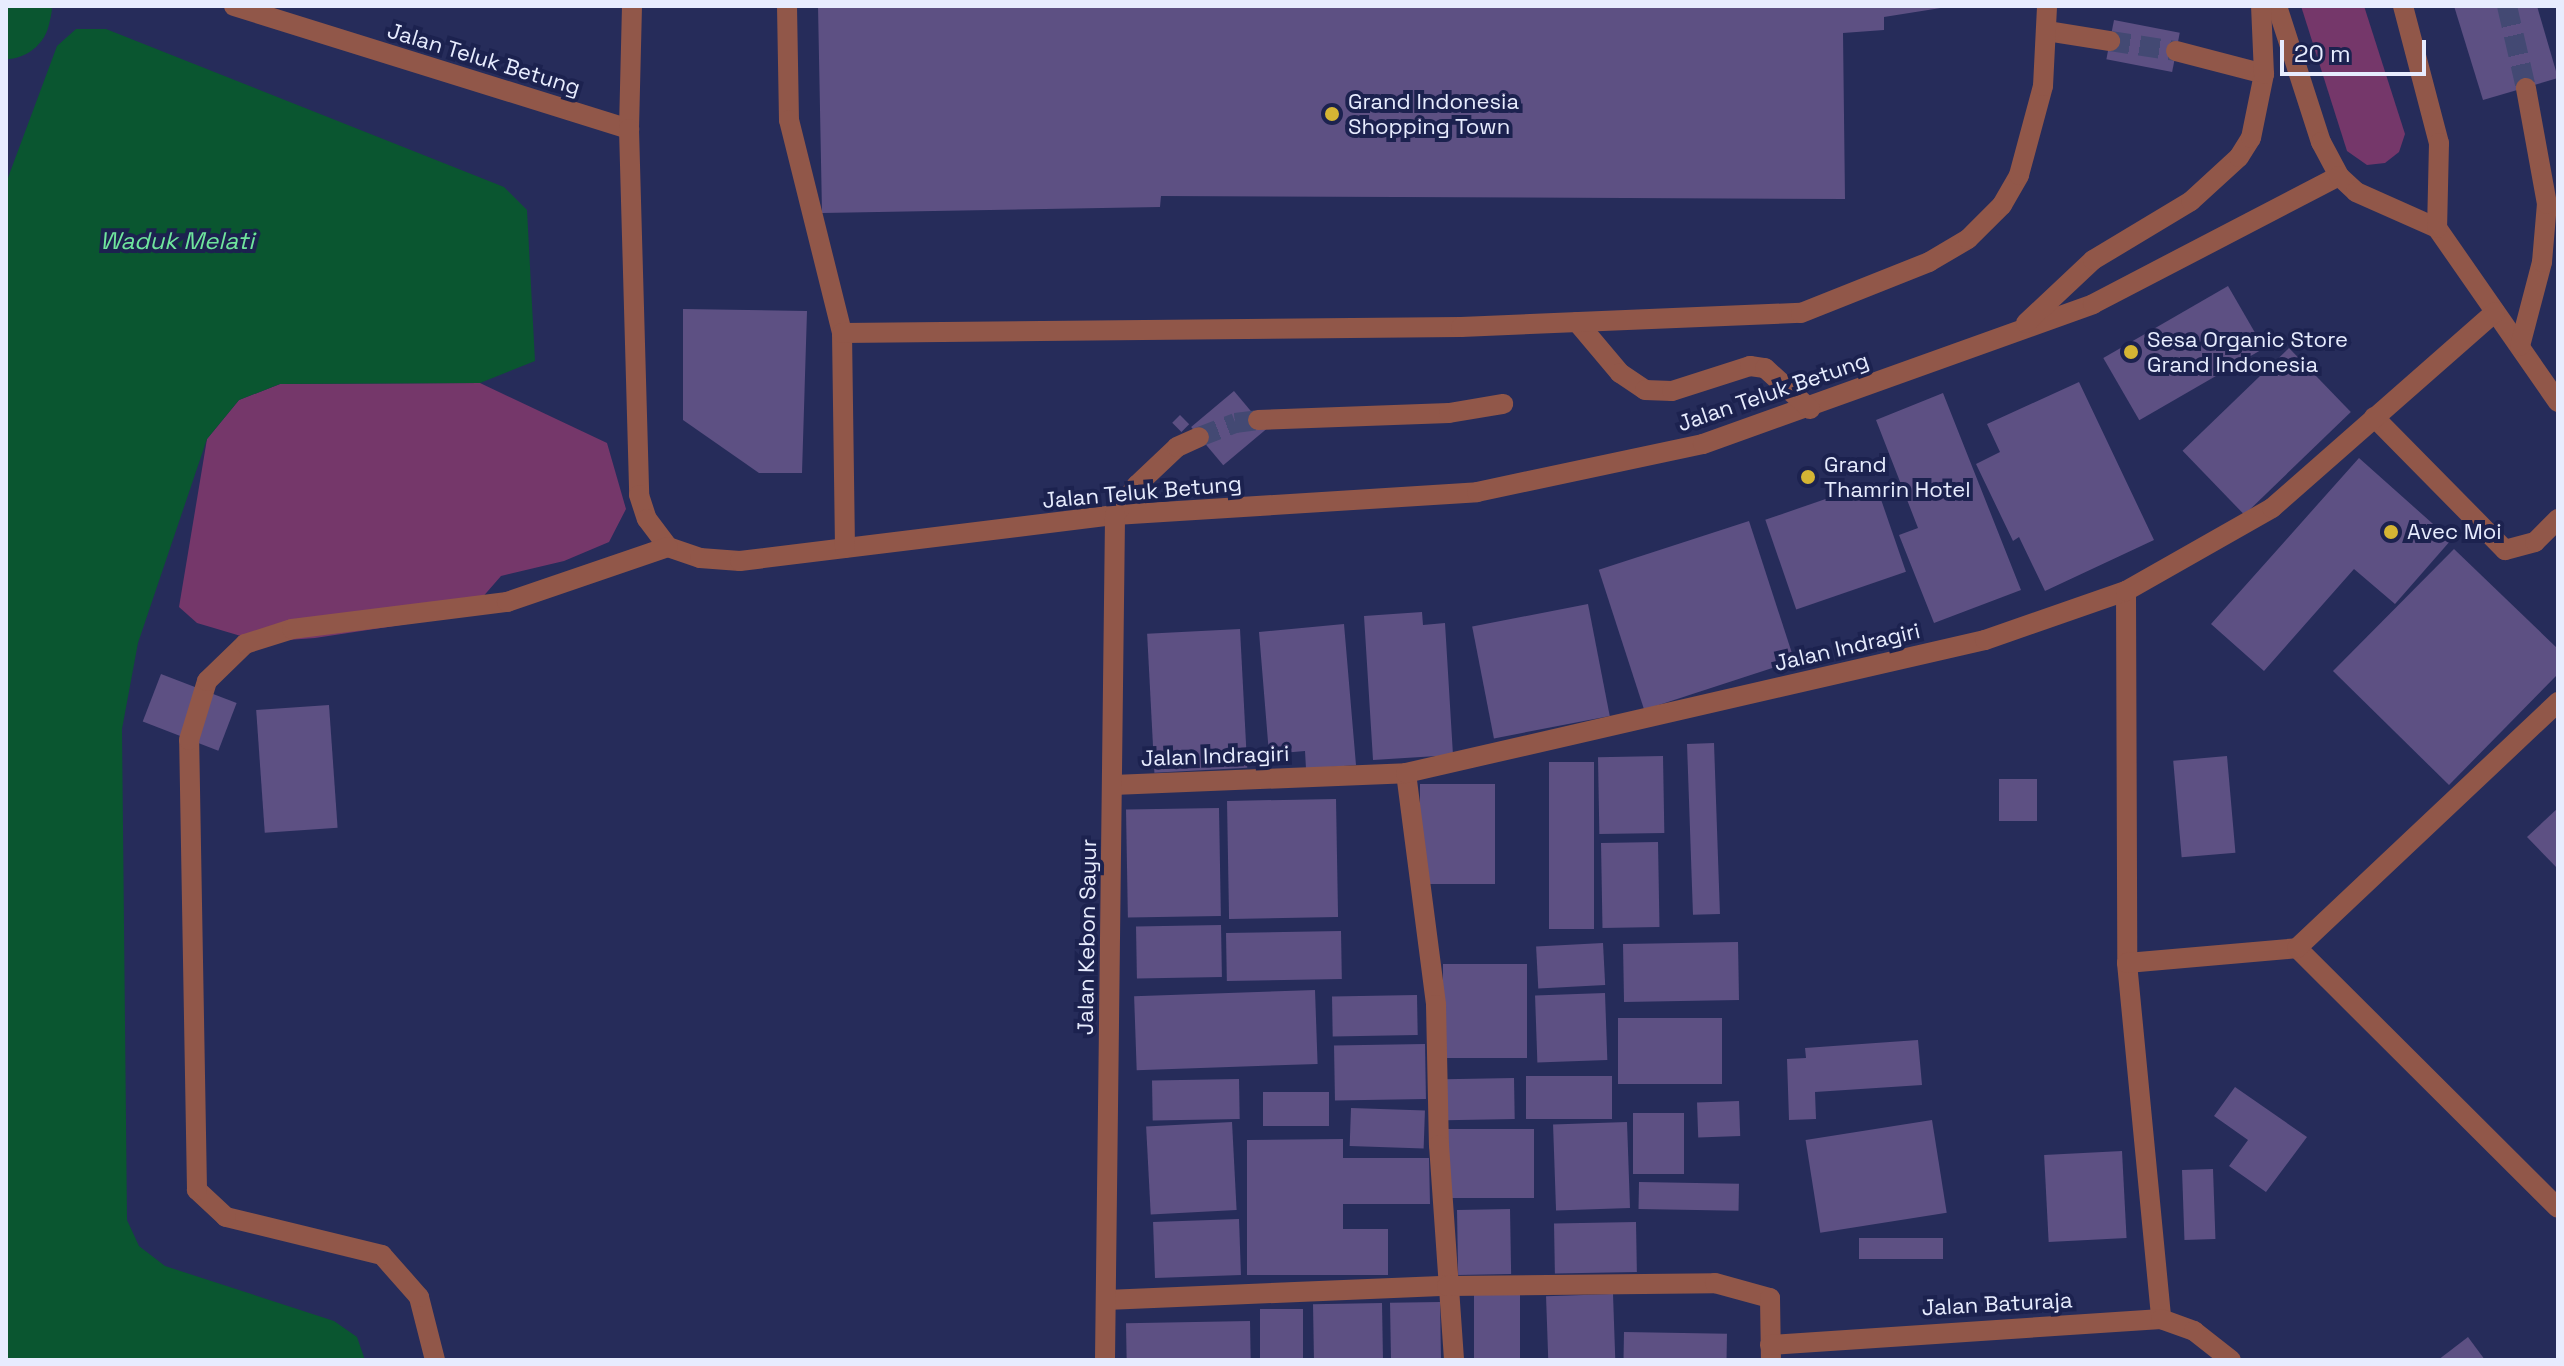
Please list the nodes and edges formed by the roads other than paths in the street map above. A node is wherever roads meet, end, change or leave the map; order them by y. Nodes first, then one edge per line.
1 (234, 6) edge
2 (632, 6) edge
3 (787, 6) edge
4 (2047, 6) edge
5 (2261, 6) edge
6 (2277, 6) edge
7 (2403, 6) edge
8 (2047, 31) junction
9 (2110, 41) tunnel mouth
10 (2176, 51) tunnel mouth
11 (2264, 74) junction
12 (2526, 88) tunnel mouth
13 (629, 129) junction
14 (2339, 176) junction
15 (2437, 228) junction
16 (2495, 312) junction
17 (1577, 322) junction
18 (2023, 325) junction
19 (842, 333) junction
20 (2520, 346) junction
21 (2558, 402) edge
22 (1503, 404) dead end
23 (1810, 409) junction
24 (2374, 417) junction
25 (1258, 420) tunnel mouth
26 (1199, 437) tunnel mouth
27 (1115, 515) junction
28 (2558, 519) edge
29 (668, 547) junction
30 (845, 548) junction
31 (2126, 591) junction
32 (2558, 702) edge
33 (1406, 773) junction
34 (1113, 785) junction
35 (2297, 948) junction
36 (2127, 963) junction
37 (2558, 1208) edge
38 (1447, 1286) junction
39 (1106, 1300) junction
40 (2161, 1319) junction
41 (1771, 1352) edge
42 (435, 1360) edge
43 (1105, 1360) edge
44 (1454, 1360) edge
45 (2231, 1360) edge

1 - 13 street, Jalan Teluk Betung
2 - 13 street
3 - 19 street
4 - 8 street
5 - 11 street, Jalan Teluk Betung
6 - 14 street
7 - 15 street
8 - 9 street
8 - 17 street
10 - 11 street
11 - 18 street, Jalan Teluk Betung
12 - 20 street
13 - 29 street
14 - 15 street
14 - 18 street, Jalan Teluk Betung
15 - 16 street
16 - 20 street
16 - 24 street, Jalan Indragiri
17 - 19 street
17 - 23 street
18 - 23 street, Jalan Teluk Betung
19 - 30 street
20 - 21 street
22 - 25 street
23 - 27 street, Jalan Teluk Betung
24 - 28 street
24 - 31 street, Jalan Indragiri
26 - 27 street
27 - 30 street, Jalan Teluk Betung
27 - 34 street, Jalan Kebon Sayur
29 - 30 street, Jalan Teluk Betung
29 - 42 street
31 - 33 street, Jalan Indragiri
31 - 36 street
32 - 35 street
33 - 34 street, Jalan Indragiri
33 - 38 street
34 - 39 street, Jalan Kebon Sayur
35 - 36 street
35 - 37 street
36 - 40 street
38 - 39 street
38 - 41 street
38 - 44 street
39 - 43 street, Jalan Kebon Sayur
40 - 41 street, Jalan Baturaja
40 - 45 street, Jalan Baturaja

